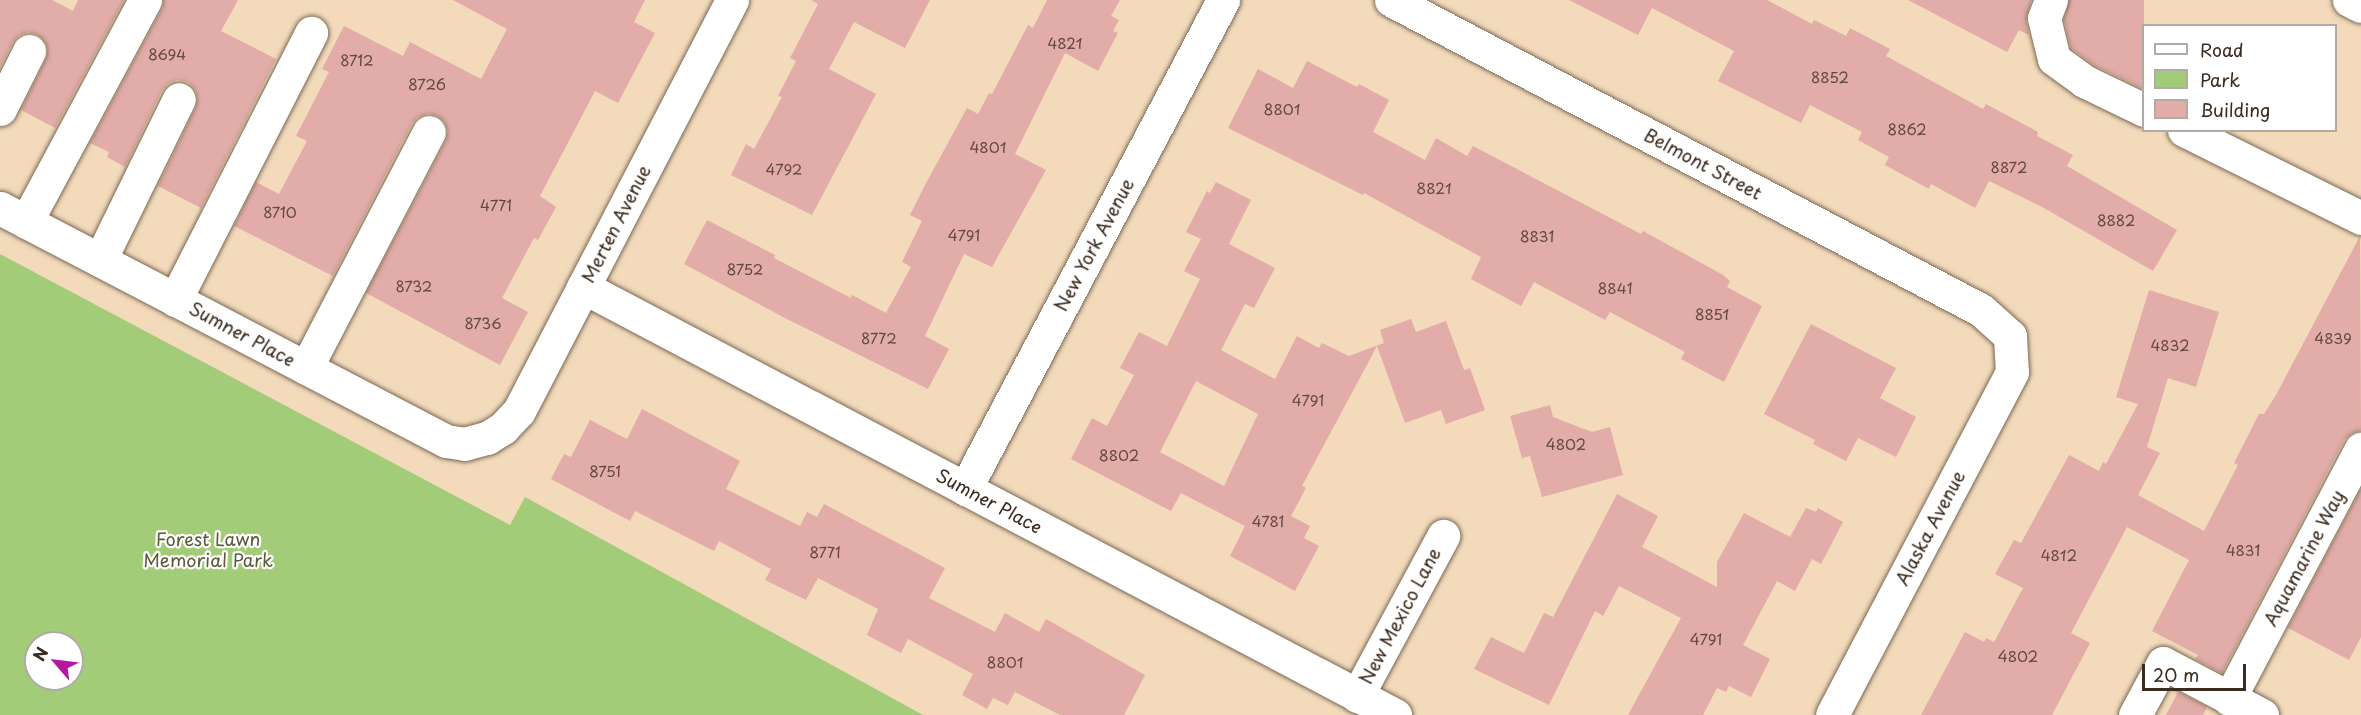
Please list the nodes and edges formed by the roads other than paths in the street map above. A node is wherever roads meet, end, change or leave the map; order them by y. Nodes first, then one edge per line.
1 (146, 0) edge
2 (732, 0) edge
3 (1223, 0) edge
4 (1391, 0) edge
5 (2051, 0) edge
6 (2349, 0) edge
7 (2361, 6) edge
8 (311, 33) dead end
9 (29, 51) dead end
10 (179, 99) dead end
11 (0, 109) edge
12 (2142, 109) edge
13 (429, 132) dead end
14 (2188, 132) edge
15 (13, 215) edge
16 (2361, 218) edge
17 (100, 260) junction
18 (583, 287) junction
19 (176, 300) junction
20 (2010, 336) joint
21 (306, 368) junction
22 (487, 438) joint
23 (2361, 448) edge
24 (965, 489) junction
25 (1443, 536) dead end
26 (1357, 696) junction
27 (2229, 699) junction
28 (1395, 715) edge
29 (1832, 715) edge
30 (2135, 715) edge
31 (2262, 715) edge

1 - 15 street
2 - 18 street, Merten Avenue
3 - 24 street, New York Avenue
4 - 20 street, Belmont Street
5 - 12 street
6 - 7 street
8 - 19 street
9 - 11 street
10 - 17 street
13 - 21 street
14 - 16 street
15 - 17 street, Sumner Place
17 - 19 street, Sumner Place
18 - 22 street, Merten Avenue
18 - 24 street, Sumner Place
19 - 21 street, Sumner Place
20 - 29 street, Alaska Avenue
21 - 22 street, Sumner Place
23 - 27 street, Aquamarine Way
24 - 26 street, Sumner Place
25 - 26 street, New Mexico Lane
26 - 28 street, Sumner Place
27 - 30 street
27 - 31 street

